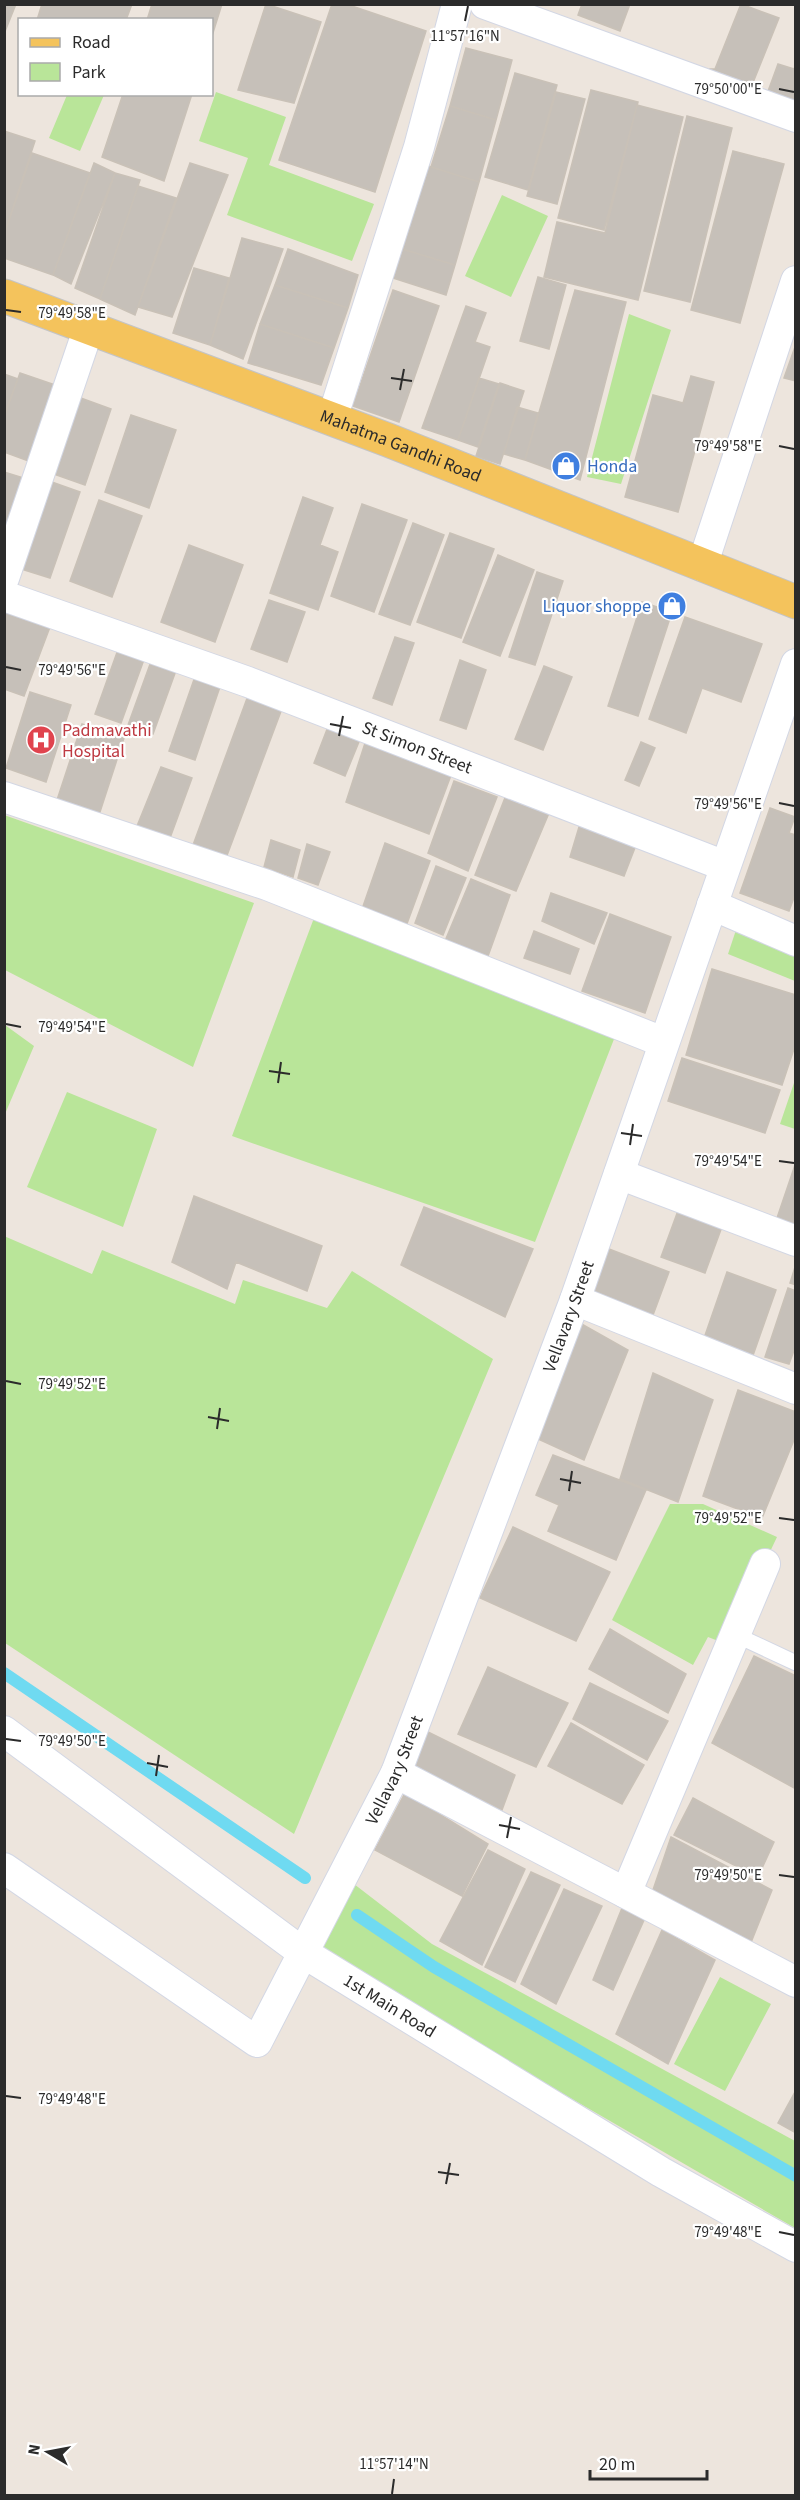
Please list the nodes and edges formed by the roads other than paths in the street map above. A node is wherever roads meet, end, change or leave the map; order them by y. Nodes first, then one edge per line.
1 (457, 4) edge
2 (485, 4) edge
3 (545, 15) edge
4 (795, 117) edge
5 (795, 281) edge
6 (4, 296) edge
7 (89, 327) junction
8 (332, 419) junction
9 (702, 566) junction
10 (4, 579) edge
11 (4, 596) edge
12 (795, 602) edge
13 (795, 664) edge
14 (4, 797) edge
15 (725, 866) junction
16 (712, 905) junction
17 (795, 941) edge
18 (663, 1042) junction
19 (619, 1174) junction
20 (795, 1241) edge
21 (575, 1300) junction
22 (795, 1389) edge
23 (765, 1564) dead end
24 (736, 1635) junction
25 (795, 1663) edge
26 (4, 1731) edge
27 (396, 1773) junction
28 (4, 1868) edge
29 (626, 1893) junction
30 (302, 1952) junction
31 (795, 1982) edge
32 (795, 2247) edge

1 - 8 street
2 - 3 street
3 - 4 street
5 - 9 street
6 - 7 main road, Mahatma Gandhi Road
7 - 8 main road, Mahatma Gandhi Road
7 - 10 street
8 - 9 main road, Mahatma Gandhi Road
9 - 12 main road, Mahatma Gandhi Road
11 - 15 street, St Simon Street
13 - 15 street, Vellavary Street
14 - 18 street
15 - 16 street, Vellavary Street
16 - 17 street
16 - 18 street, Vellavary Street
18 - 19 street, Vellavary Street
19 - 20 street
19 - 21 street, Vellavary Street
21 - 22 street
21 - 27 street, Vellavary Street
23 - 24 street
24 - 25 lane
24 - 29 street
26 - 30 street, 1st Main Road
27 - 29 street
27 - 30 street, Vellavary Street
28 - 30 street, Vellavary Street
29 - 31 street
30 - 32 street, 1st Main Road

